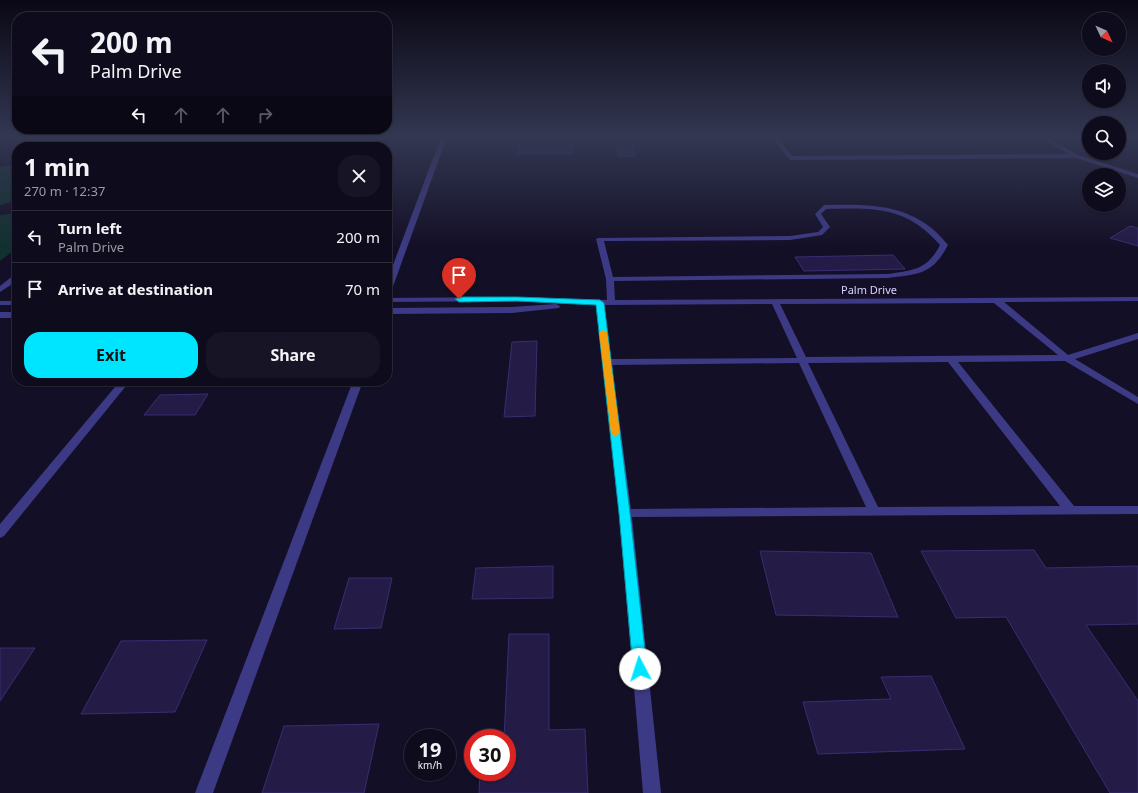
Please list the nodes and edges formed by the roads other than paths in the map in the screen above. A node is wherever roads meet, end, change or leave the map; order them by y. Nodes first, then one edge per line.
1 (430, 174) edge
2 (392, 278) edge
3 (610, 279) junction
4 (12, 281) edge
5 (0, 290) edge
6 (1138, 299) edge
7 (392, 300) edge
8 (996, 300) junction
9 (774, 302) junction
10 (0, 303) edge
11 (12, 303) edge
12 (605, 303) junction
13 (392, 311) edge
14 (0, 315) edge
15 (12, 315) edge
16 (1138, 336) edge
17 (1067, 358) junction
18 (951, 359) junction
19 (802, 360) junction
20 (607, 362) junction
21 (122, 386) edge
22 (356, 386) edge
23 (1138, 401) edge
24 (1070, 510) junction
25 (1138, 510) edge
26 (874, 512) junction
27 (625, 513) junction
28 (0, 534) edge
29 (204, 793) edge
30 (652, 793) edge

1 - 2 street
3 - 3 street
3 - 12 street
4 - 5 street
6 - 8 street, Palm Drive
7 - 12 street, Palm Drive
8 - 9 street, Palm Drive
8 - 17 street
9 - 12 street, Palm Drive
9 - 19 street
10 - 11 street
12 - 13 street, Palm Drive
12 - 20 street
14 - 15 street
16 - 17 street
17 - 18 street
17 - 23 street
18 - 19 street
18 - 24 street
19 - 20 street
19 - 26 street
20 - 27 street
21 - 28 street
22 - 29 street
24 - 25 street
24 - 26 street
26 - 27 street
27 - 30 street

